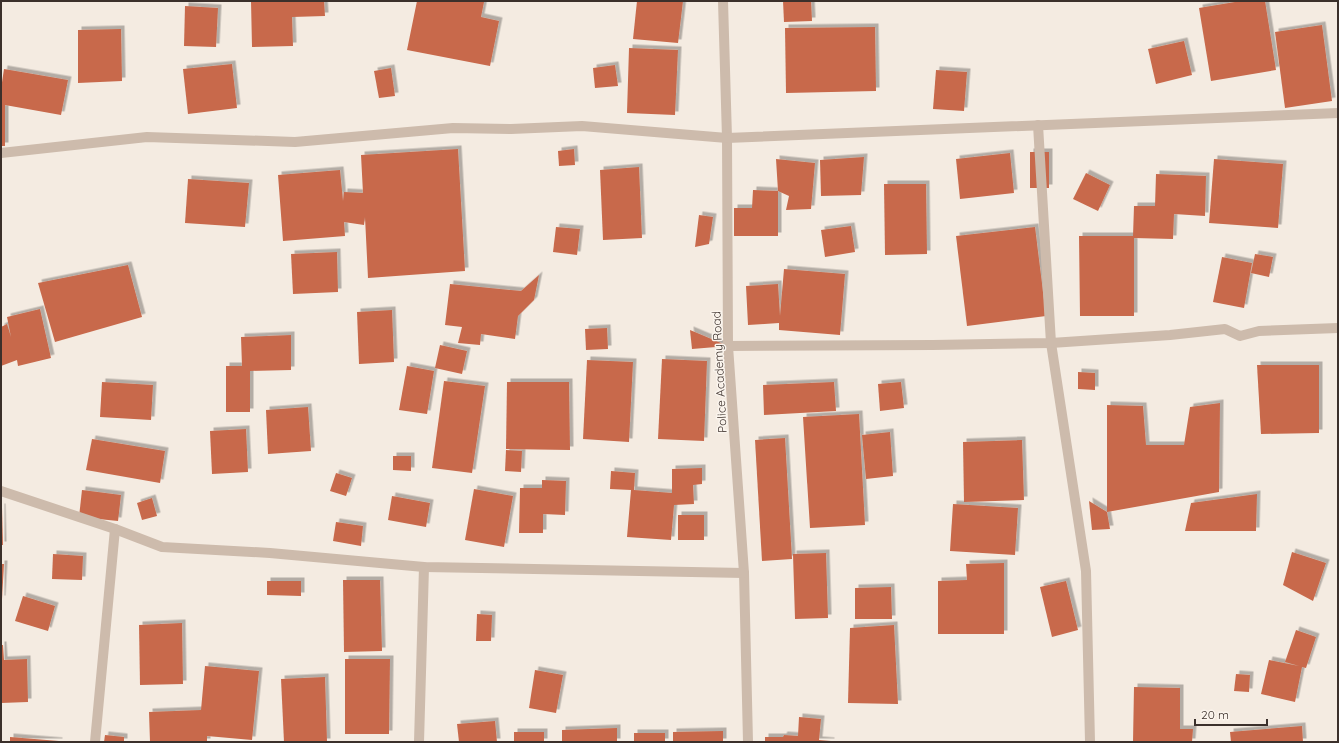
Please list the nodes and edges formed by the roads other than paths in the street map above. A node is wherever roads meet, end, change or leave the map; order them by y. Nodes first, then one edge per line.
1 (722, 1) edge
2 (1338, 113) edge
3 (1038, 125) junction
4 (727, 138) junction
5 (1, 153) edge
6 (1338, 328) edge
7 (1051, 343) junction
8 (728, 346) junction
9 (1, 491) edge
10 (115, 528) junction
11 (424, 567) junction
12 (744, 573) junction
13 (95, 742) edge
14 (419, 742) edge
15 (748, 742) edge
16 (1090, 742) edge

1 - 4 street, Police Academy Road
2 - 3 street
3 - 4 street
3 - 7 street
4 - 5 street
4 - 8 street, Police Academy Road
6 - 7 street
7 - 8 street
7 - 16 street
8 - 12 street, Police Academy Road
9 - 10 street
10 - 11 street
10 - 13 street
11 - 12 street
11 - 14 street
12 - 15 street, Police Academy Road

